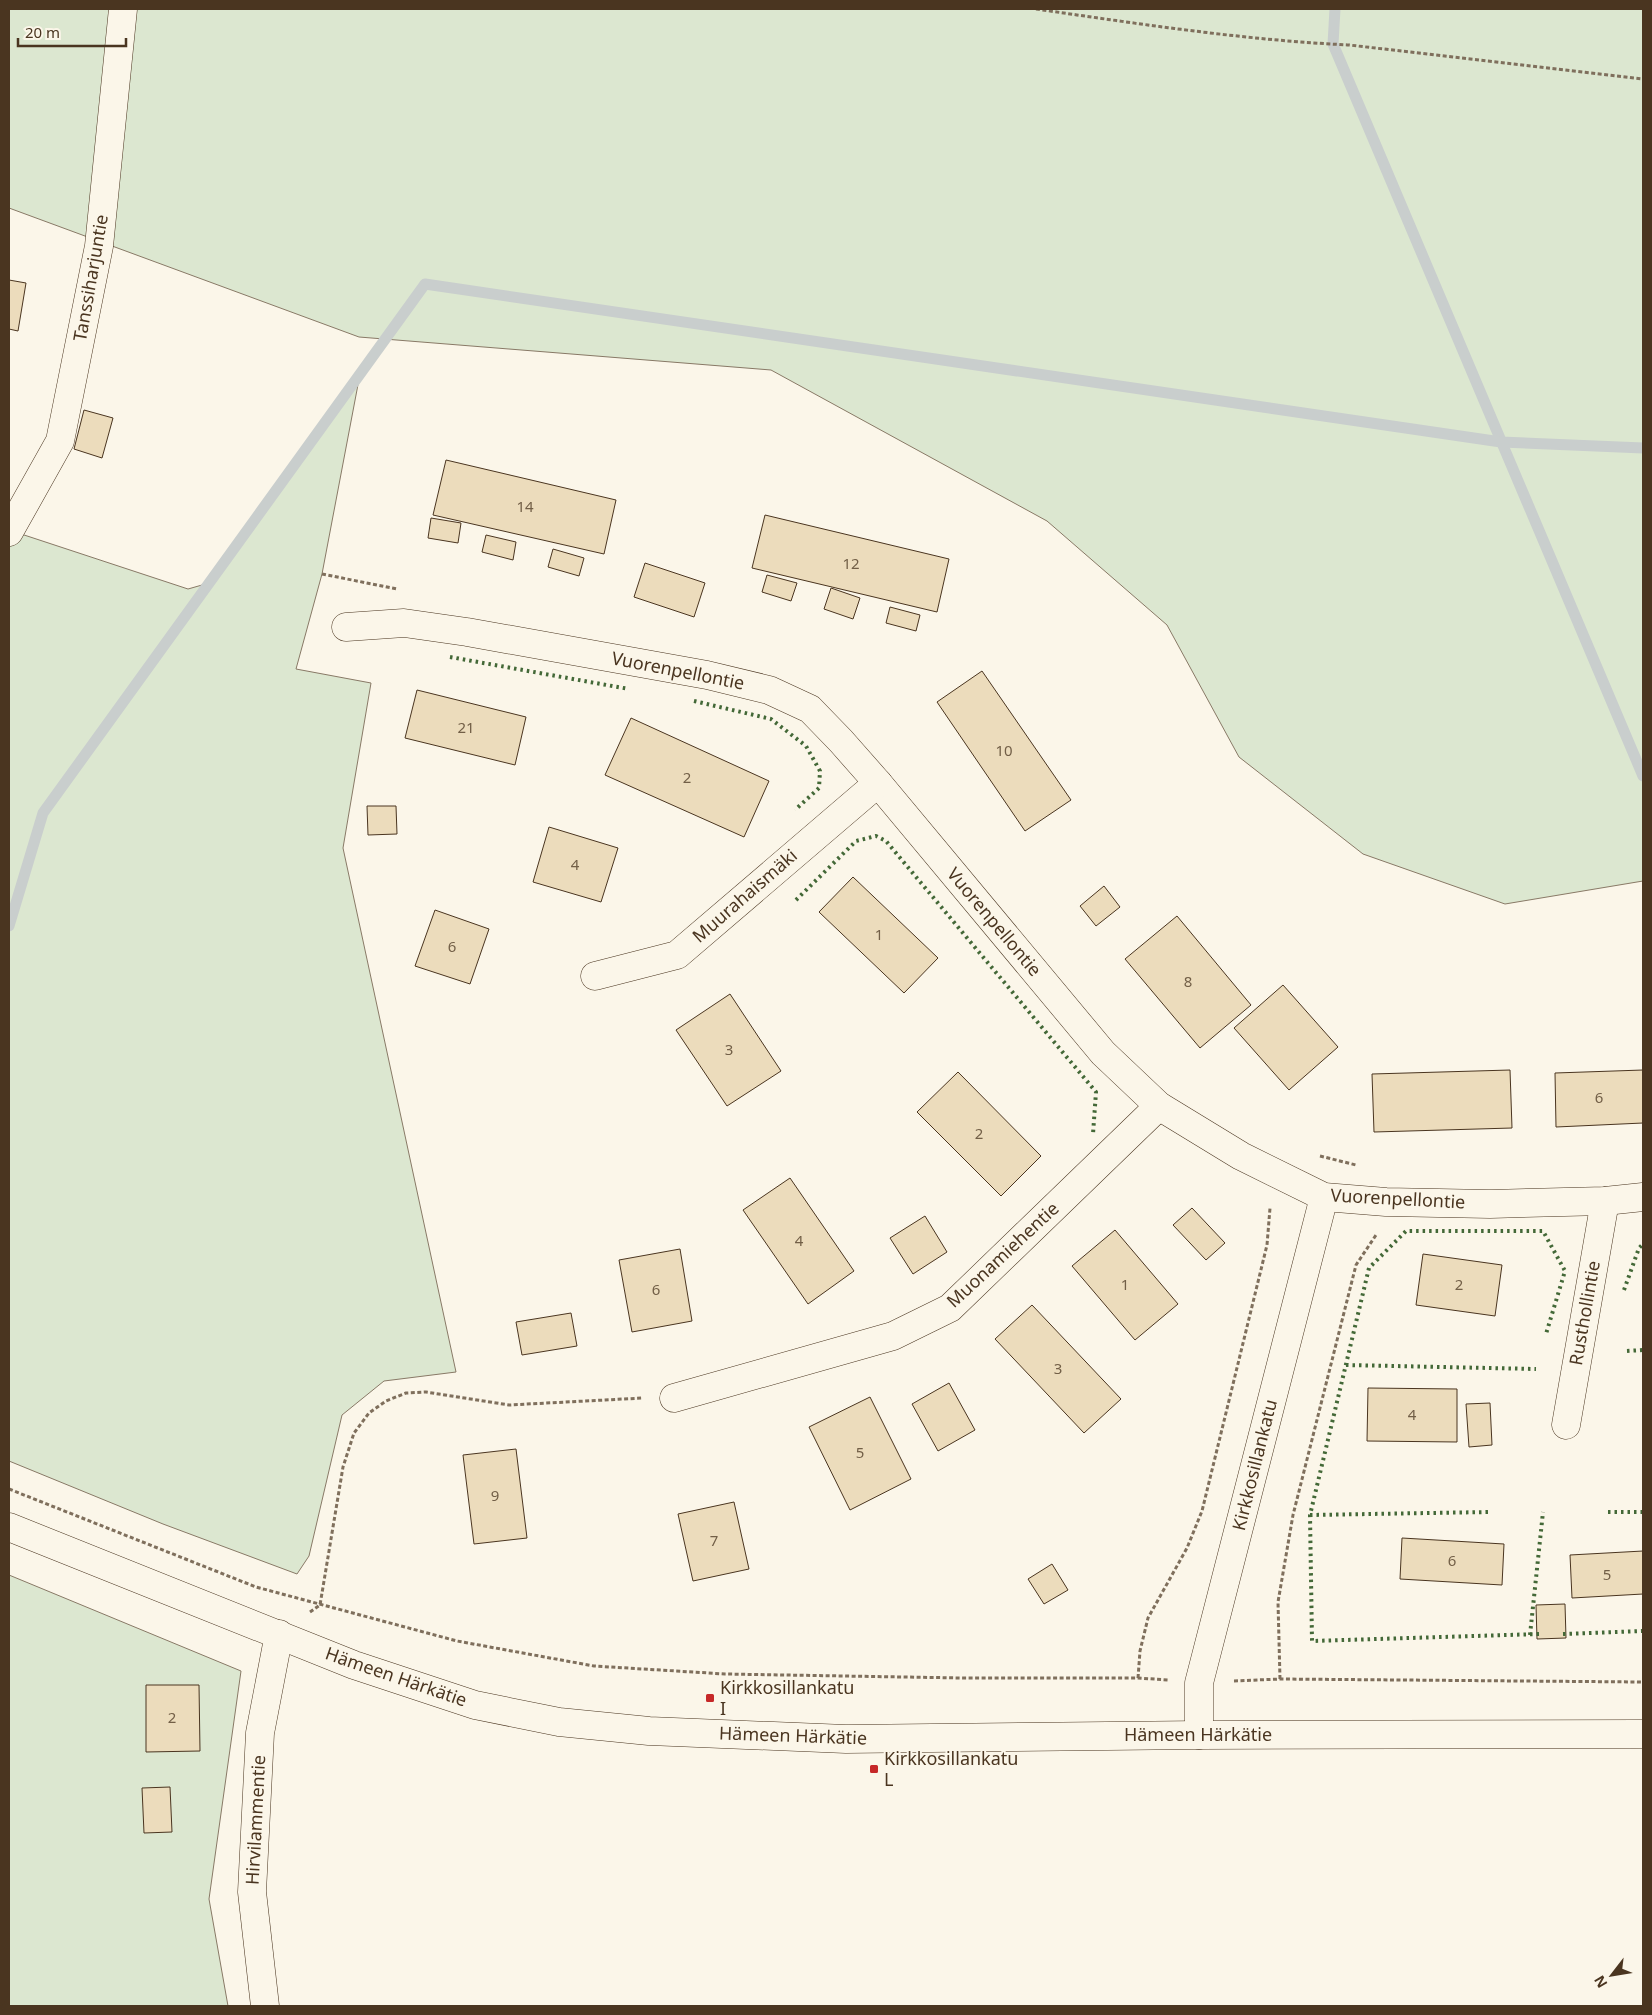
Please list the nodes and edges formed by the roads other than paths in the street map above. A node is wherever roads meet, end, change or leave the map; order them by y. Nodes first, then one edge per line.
1 (123, 9) edge
2 (9, 532) edge
3 (346, 627) dead end
4 (878, 783) junction
5 (595, 976) dead end
6 (1159, 1106) junction
7 (1324, 1197) junction
8 (1643, 1197) edge
9 (1605, 1202) junction
10 (674, 1398) road end
11 (1566, 1425) dead end
12 (9, 1527) edge
13 (279, 1634) junction
14 (1643, 1734) edge
15 (1199, 1735) junction
16 (265, 2006) edge

1 - 2 street, Tanssiharjuntie
3 - 4 street, Vuorenpellontie
4 - 5 street, Muurahaismäki
4 - 6 street, Vuorenpellontie
6 - 7 street, Vuorenpellontie
6 - 10 street, Muonamiehentie
7 - 9 street, Vuorenpellontie
7 - 15 street, Kirkkosillankatu
8 - 9 street, Vuorenpellontie
9 - 11 street, Rusthollintie
12 - 13 street, Hämeen Härkätie
13 - 15 street, Hämeen Härkätie
13 - 16 street, Hirvilammentie
14 - 15 street, Hämeen Härkätie

